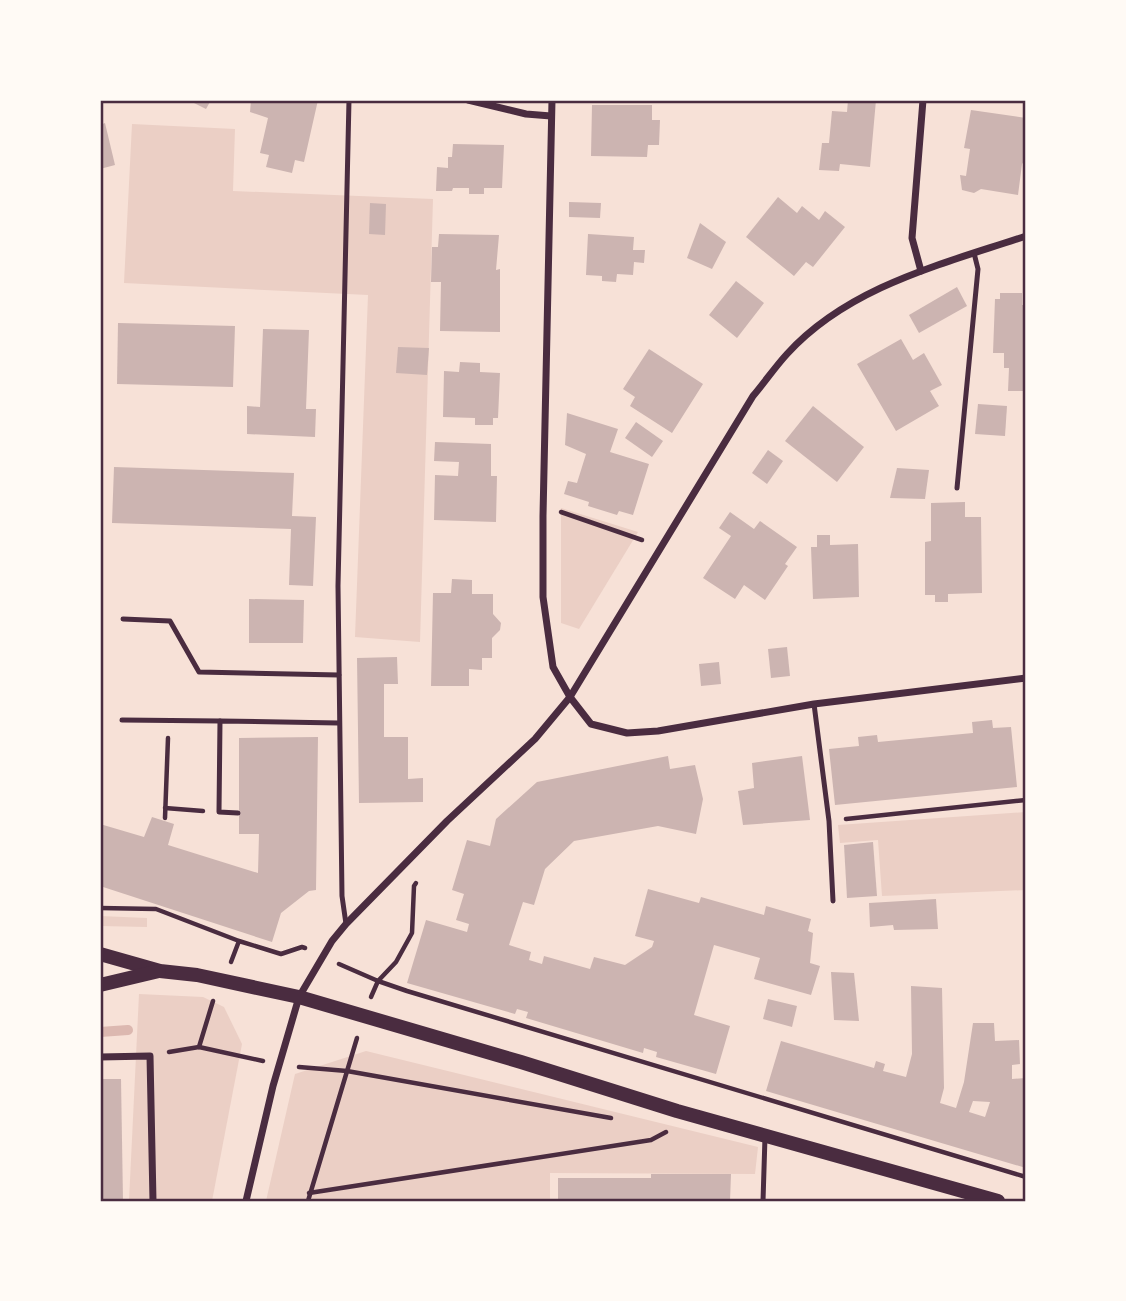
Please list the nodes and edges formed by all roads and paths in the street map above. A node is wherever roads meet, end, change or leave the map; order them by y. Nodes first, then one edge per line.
1 (349, 100) edge
2 (468, 100) edge
3 (552, 100) edge
4 (923, 100) edge
5 (551, 116) junction
6 (1026, 236) edge
7 (974, 254) junction
8 (921, 271) junction
9 (957, 488) dead end
10 (543, 516) junction
11 (658, 550) junction
12 (123, 619) dead end
13 (339, 675) junction
14 (1026, 678) edge
15 (570, 697) junction
16 (814, 704) junction
17 (122, 720) dead end
18 (168, 721) junction
19 (220, 721) junction
20 (338, 723) junction
21 (1026, 800) edge
22 (165, 808) junction
23 (219, 812) junction
24 (238, 813) dead end
25 (165, 818) dead end
26 (829, 821) junction
27 (420, 878) dead end
28 (833, 901) dead end
29 (100, 908) edge
30 (346, 924) junction
31 (100, 954) edge
32 (323, 956) junction
33 (160, 971) junction
34 (378, 981) junction
35 (100, 985) edge
36 (299, 997) junction
37 (150, 1056) junction
38 (100, 1057) edge
39 (279, 1065) junction
40 (347, 1071) junction
41 (620, 1119) dead end
42 (660, 1126) dead end
43 (765, 1137) junction
44 (1026, 1177) edge
45 (309, 1193) junction
46 (967, 1197) edge
47 (153, 1201) edge
48 (246, 1201) edge
49 (308, 1201) edge
50 (763, 1201) edge
51 (998, 1201) edge

1 - 13 lane
2 - 5 street
3 - 5 street
4 - 8 street
5 - 10 street
6 - 7 street
7 - 8 street
7 - 9 lane
8 - 11 street
10 - 11 path
10 - 15 street
11 - 15 street
12 - 13 lane
13 - 20 lane
14 - 16 street
15 - 16 street
15 - 30 street
16 - 26 lane
17 - 18 lane
18 - 19 lane
18 - 22 path
19 - 20 lane
19 - 23 lane
20 - 30 lane
21 - 26 path
22 - 23 path
22 - 25 path
23 - 24 lane
26 - 28 lane
27 - 34 path
29 - 32 path
30 - 32 street
31 - 33 main road
32 - 34 path
32 - 36 street
33 - 35 main road
33 - 36 main road
34 - 44 path
36 - 39 street
36 - 43 main road
37 - 38 street
37 - 39 path
37 - 47 street
39 - 40 path
39 - 48 street
40 - 41 path
40 - 45 path
42 - 45 path
43 - 46 main road
43 - 50 lane
45 - 49 path
46 - 51 main road

